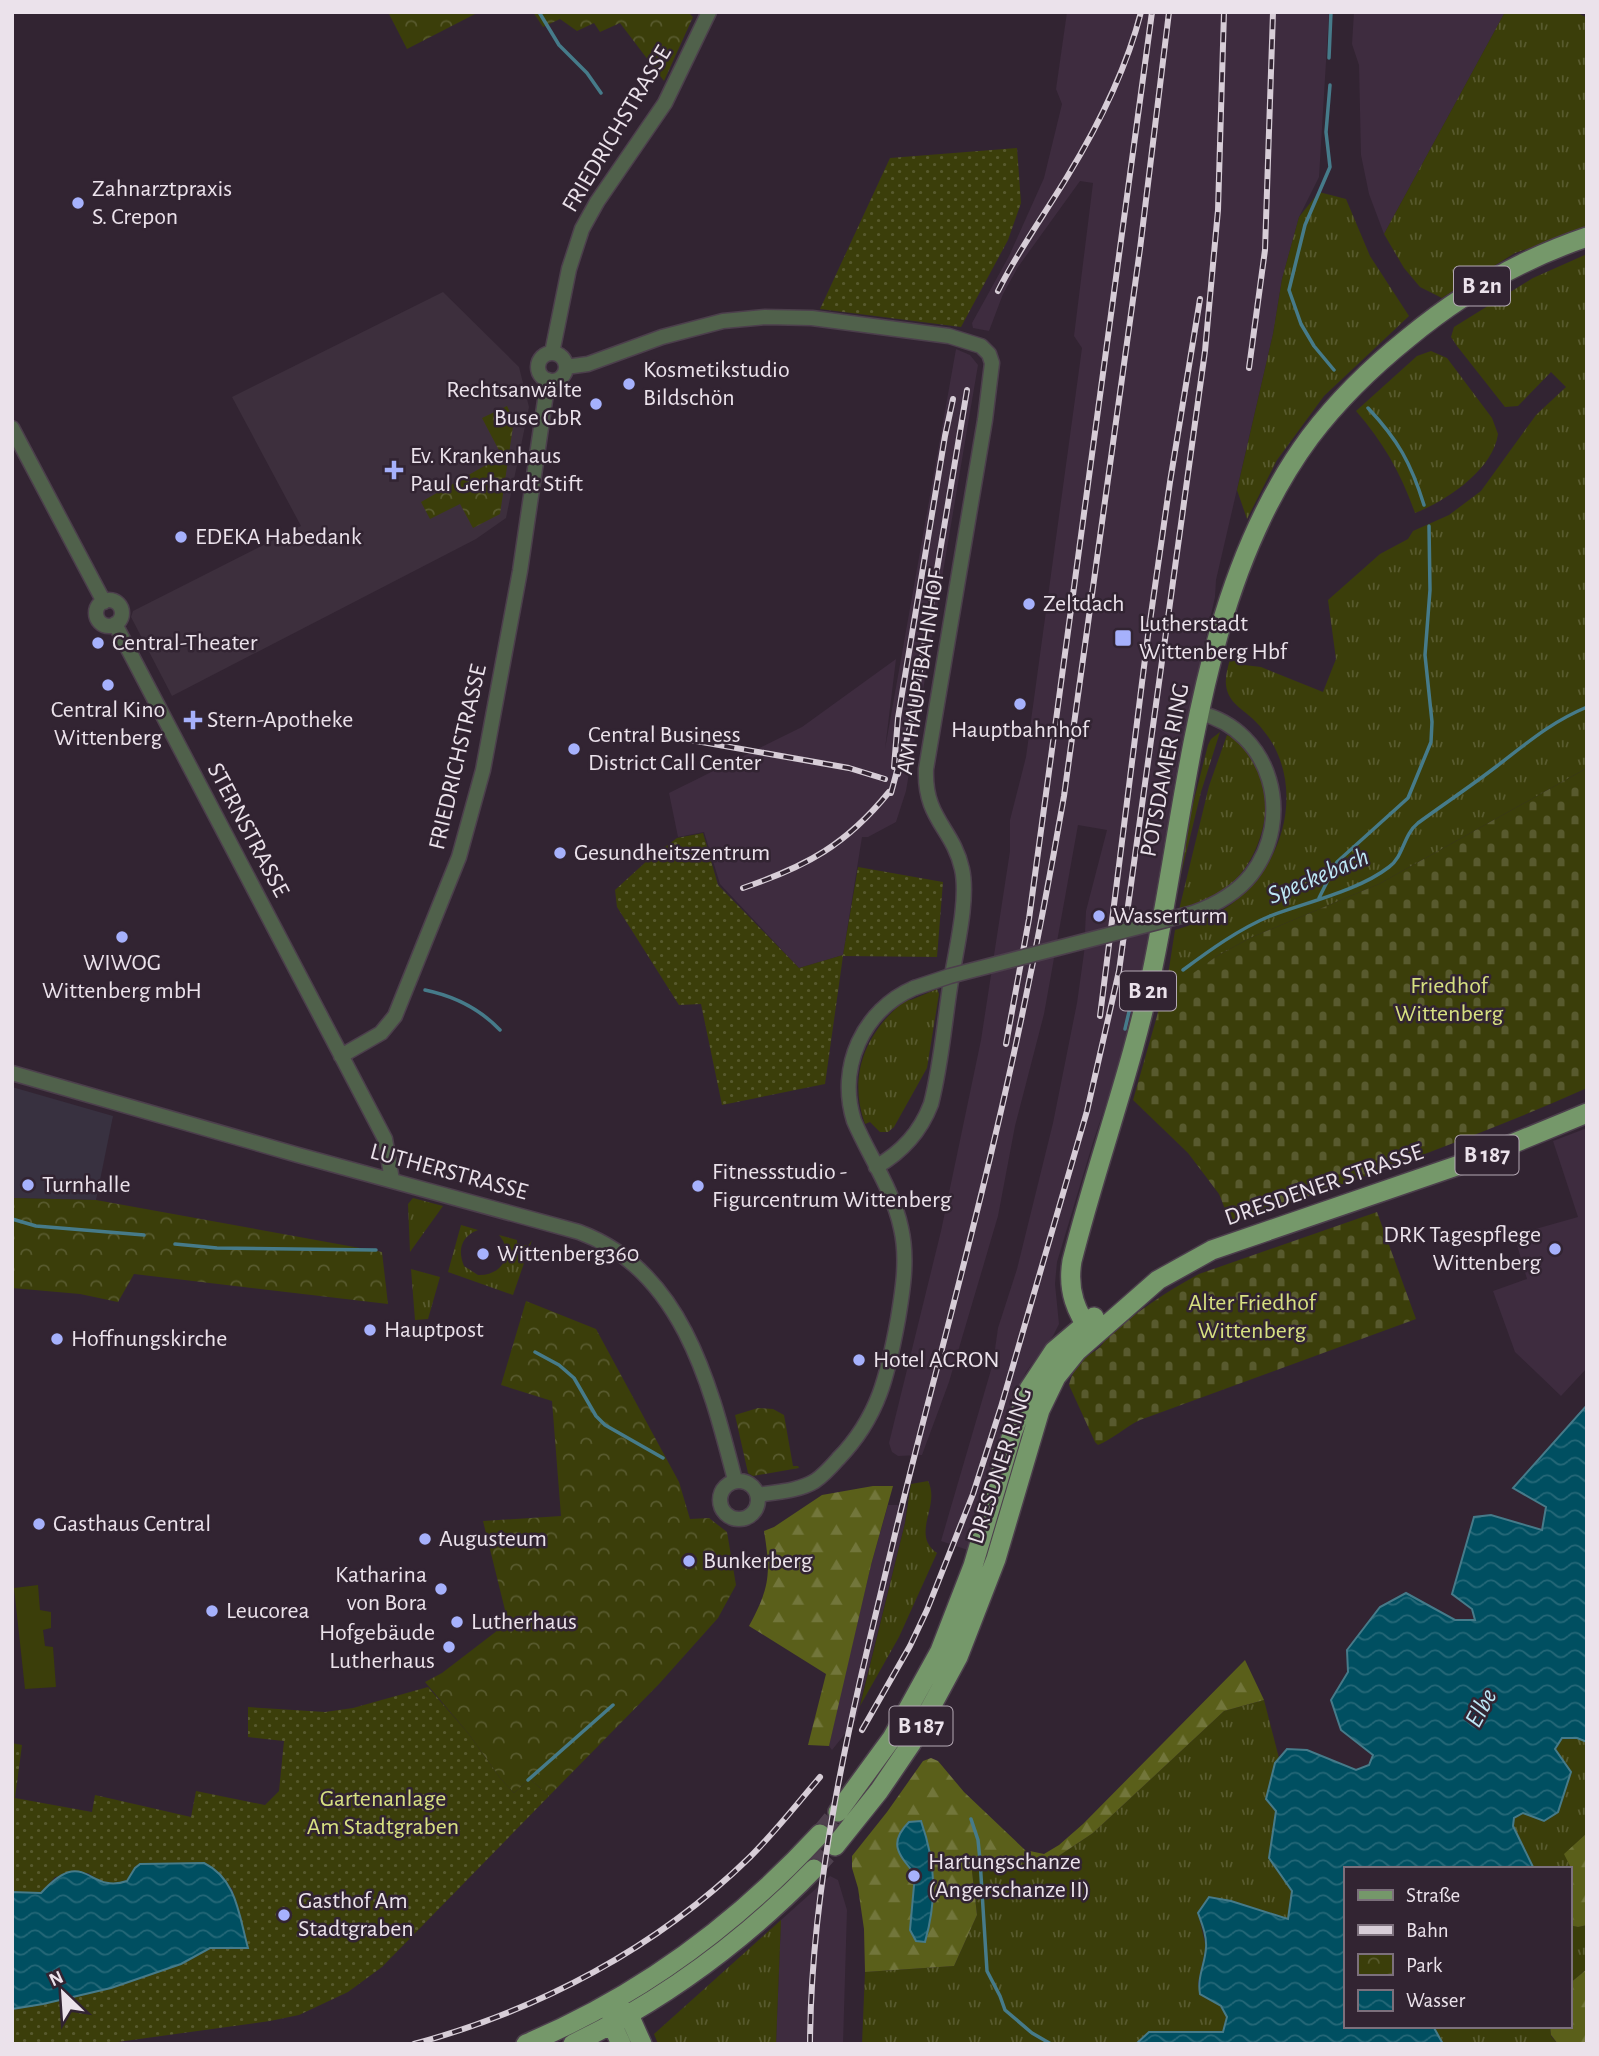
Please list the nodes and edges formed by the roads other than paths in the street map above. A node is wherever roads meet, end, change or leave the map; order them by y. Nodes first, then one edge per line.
1 (709, 12) edge
2 (1587, 237) edge
3 (552, 353) junction
4 (566, 367) junction
5 (548, 380) junction
6 (12, 428) edge
7 (1200, 713) junction
8 (341, 1056) junction
9 (12, 1073) edge
10 (1587, 1113) edge
11 (876, 1167) junction
12 (392, 1180) junction
13 (1158, 1280) joint
14 (1088, 1330) junction
15 (735, 1480) junction
16 (758, 1495) junction
17 (984, 1562) junction
18 (838, 1812) tunnel mouth
19 (814, 1869) tunnel mouth
20 (611, 2003) junction
21 (621, 2019) junction
22 (526, 2044) edge
23 (573, 2044) edge
24 (621, 2044) edge
25 (642, 2044) edge

1 - 3 street, FRIEDRICHSTRASSE
2 - 7 main road, POTSDAMER RING / B 2n
3 - 4 street
3 - 5 street, FRIEDRICHSTRASSE
4 - 5 street
4 - 11 street, AM HAUPTBAHNHOF
5 - 8 street, FRIEDRICHSTRASSE
6 - 8 street, STERNSTRASSE
7 - 11 street, bridge
7 - 14 main road, POTSDAMER RING / B 2n
8 - 12 street
9 - 12 street, LUTHERSTRASSE
10 - 13 main road, DRESDENER STRASSE / B 187
11 - 16 street
12 - 15 street, LUTHERSTRASSE
13 - 14 main road, DRESDNER RING / B 187
14 - 17 main road, DRESDNER RING / B 187
15 - 16 street
15 - 16 street
17 - 18 main road, DRESDNER RING / B 187
17 - 20 main road, DRESDNER RING / B 187
19 - 21 main road
20 - 21 main road
20 - 22 main road, DRESDNER RING
21 - 23 main road
21 - 24 main road
21 - 25 main road

